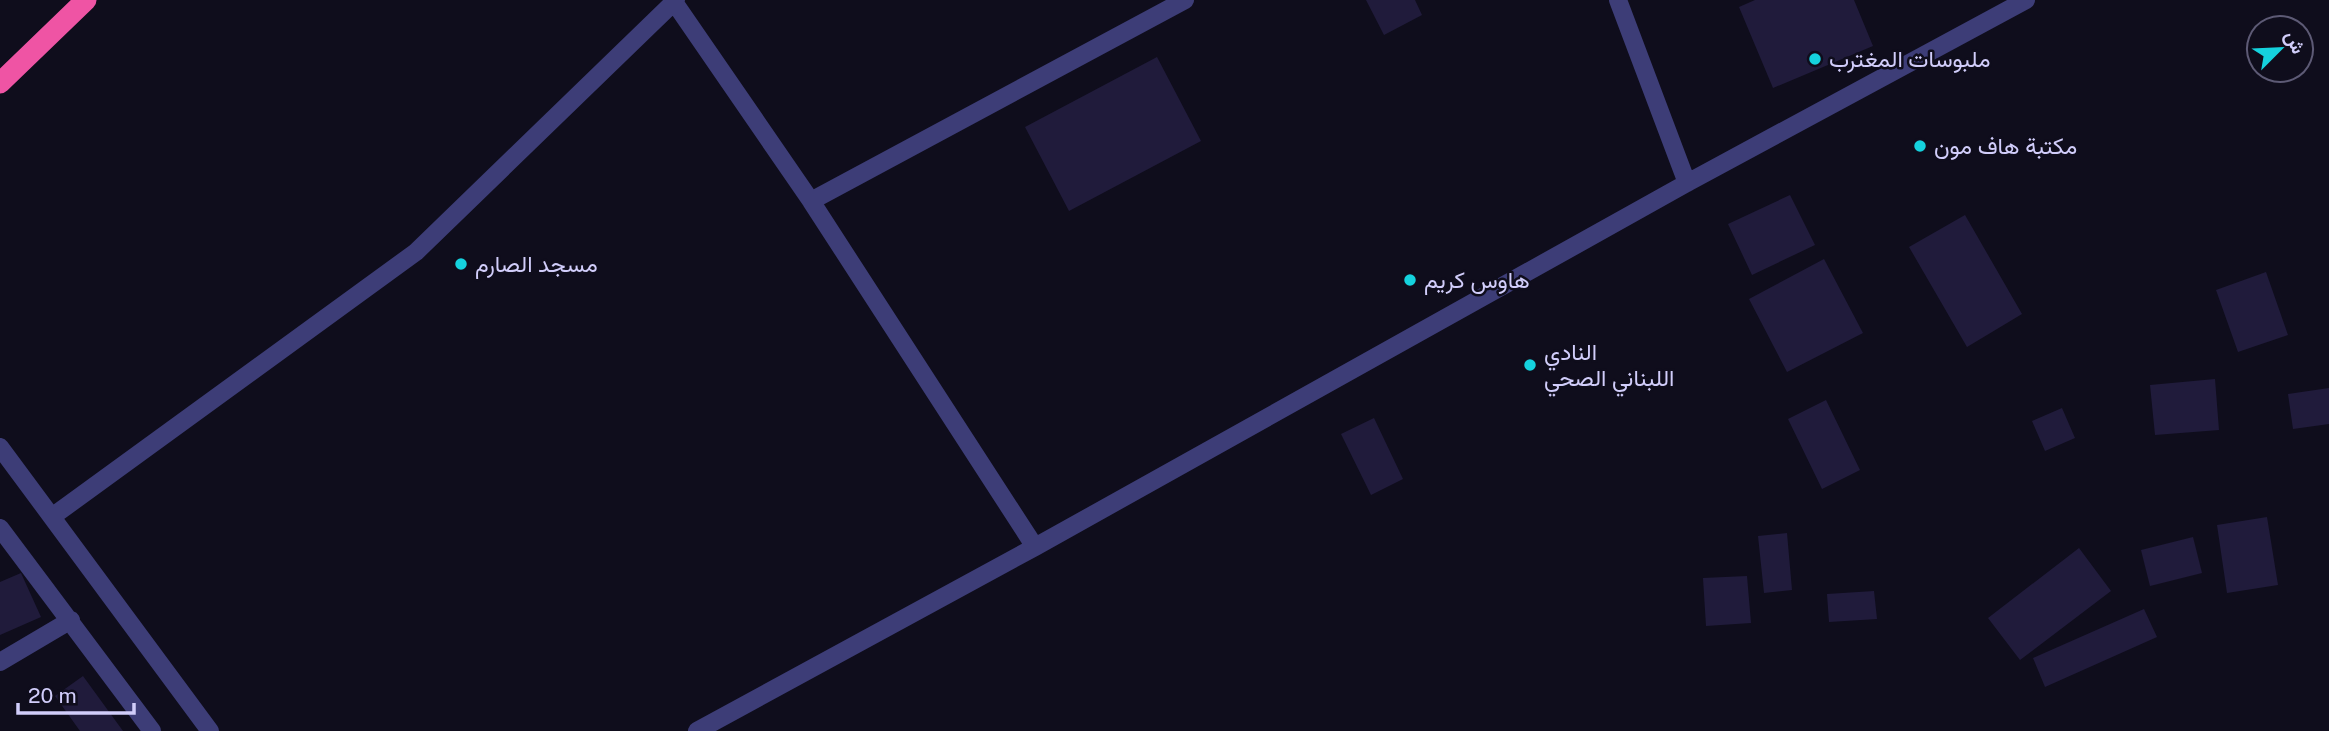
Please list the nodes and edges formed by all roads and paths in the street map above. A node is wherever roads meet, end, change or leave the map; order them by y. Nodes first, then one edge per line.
1 (86, 0) edge
2 (1185, 0) edge
3 (1618, 0) edge
4 (2026, 0) edge
5 (675, 1) edge
6 (0, 83) edge
7 (1687, 183) junction
8 (811, 201) junction
9 (0, 447) edge
10 (53, 516) junction
11 (0, 528) edge
12 (1035, 547) junction
13 (71, 620) junction
14 (0, 662) edge
15 (152, 731) edge
16 (210, 731) edge
17 (697, 731) edge

1 - 6 highway
2 - 8 street
3 - 7 street
4 - 7 street
5 - 8 street
5 - 10 street
7 - 12 street
8 - 12 street
9 - 10 street
10 - 16 street
11 - 13 street
12 - 17 street
13 - 14 street
13 - 15 street

